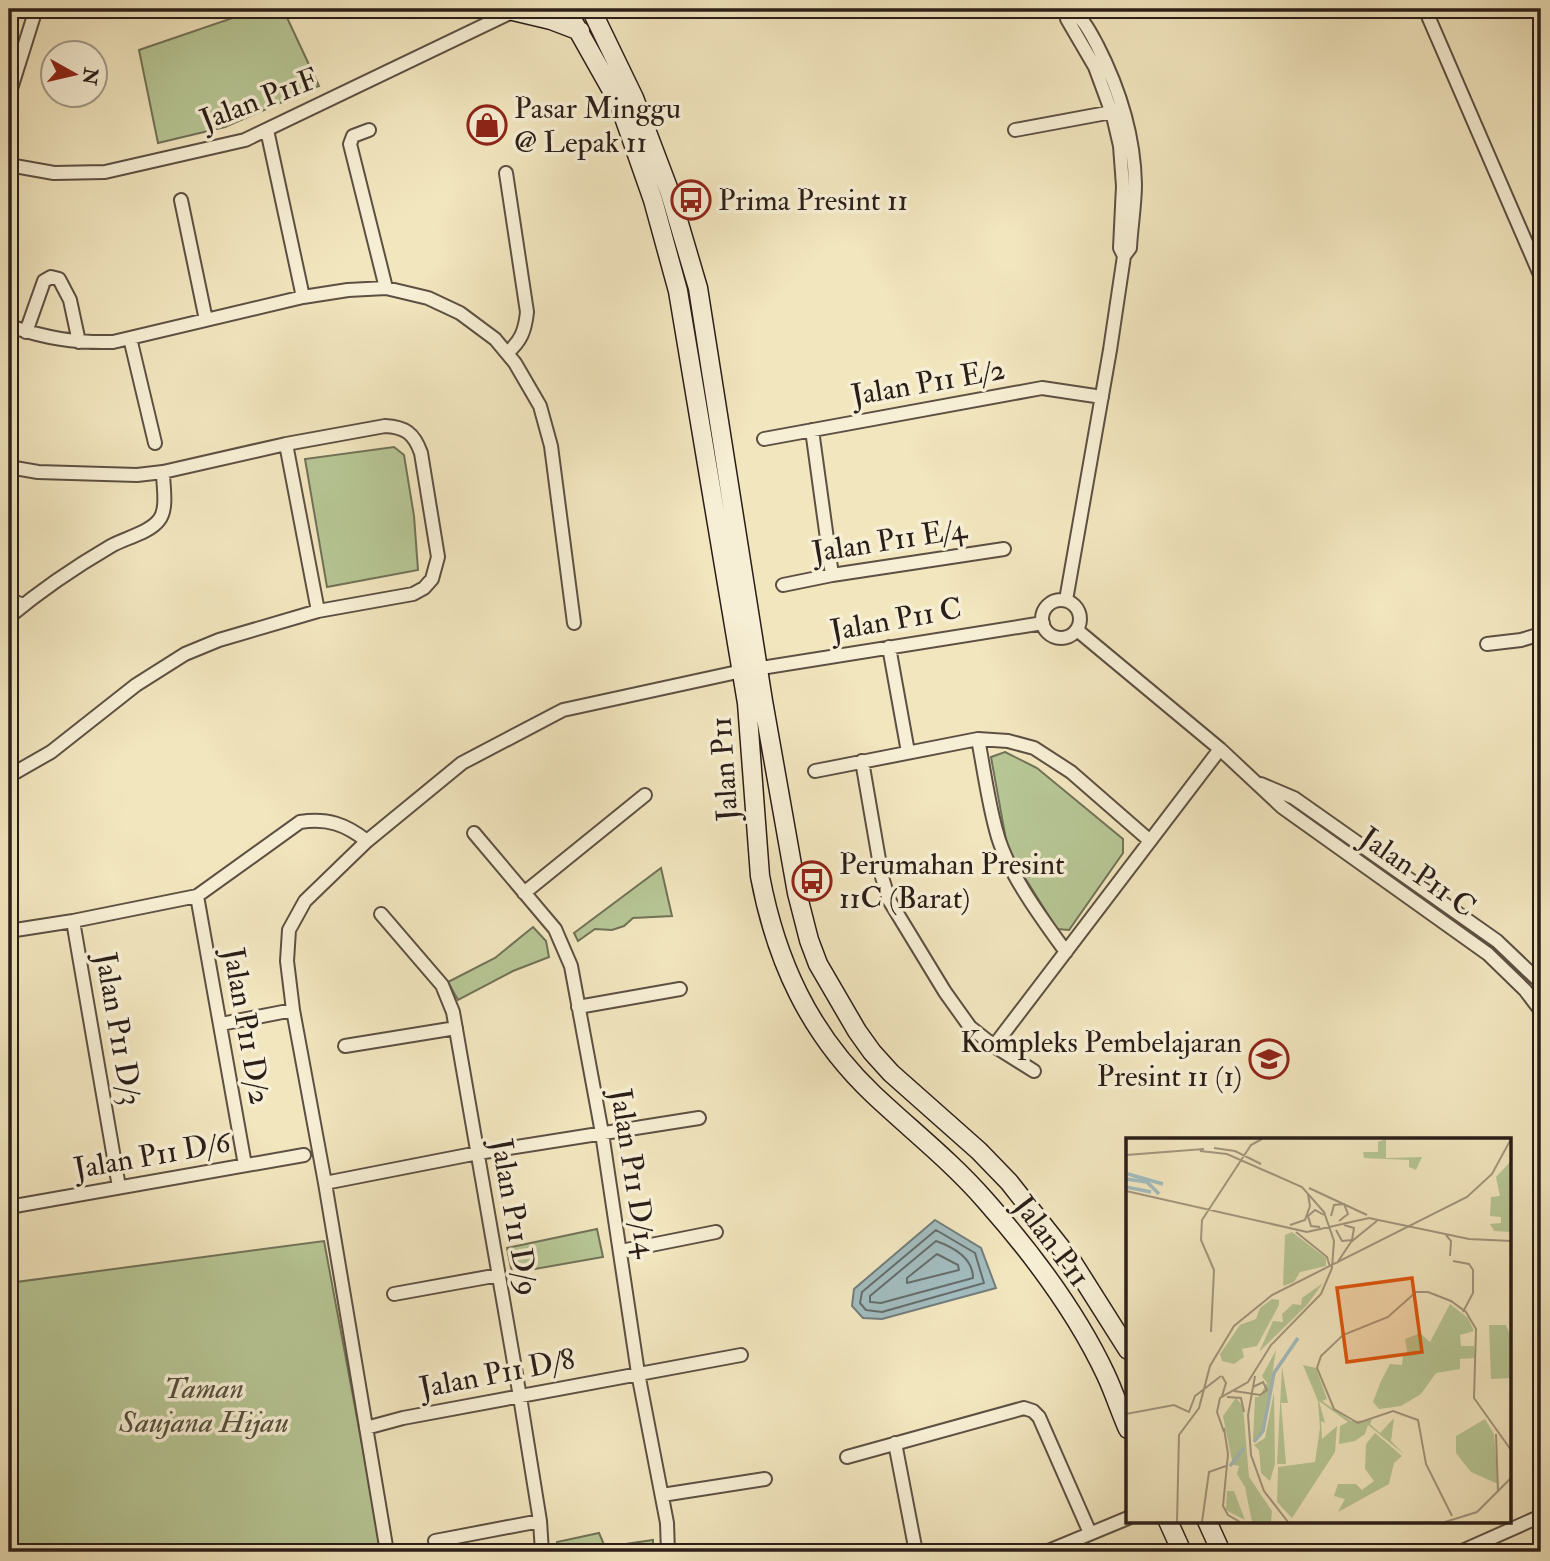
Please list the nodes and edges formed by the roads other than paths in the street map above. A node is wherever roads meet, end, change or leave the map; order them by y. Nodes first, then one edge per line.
1 (36, 9) edge
2 (566, 9) edge
3 (592, 9) edge
4 (1067, 9) edge
5 (1425, 9) edge
6 (515, 10) edge
7 (580, 31) junction
8 (9, 94) edge
9 (1112, 112) junction
10 (267, 130) junction
11 (369, 130) dead end
12 (1015, 130) dead end
13 (9, 165) edge
14 (506, 173) dead end
15 (181, 200) dead end
16 (1124, 256) junction
17 (1541, 277) edge
18 (386, 288) junction
19 (303, 296) junction
20 (206, 320) junction
21 (9, 326) edge
22 (26, 332) junction
23 (130, 338) junction
24 (79, 342) junction
25 (507, 353) junction
26 (1102, 397) junction
27 (812, 430) junction
28 (764, 439) dead end
29 (155, 443) dead end
30 (286, 444) junction
31 (9, 467) edge
32 (163, 472) junction
33 (1004, 549) dead end
34 (832, 575) junction
35 (783, 585) dead end
36 (9, 600) edge
37 (1066, 600) junction
38 (24, 605) junction
39 (318, 611) junction
40 (9, 617) edge
41 (574, 623) dead end
42 (1042, 623) junction
43 (1077, 630) junction
44 (1541, 634) edge
45 (1487, 644) dead end
46 (889, 647) junction
47 (750, 670) junction
48 (978, 739) junction
49 (1220, 749) junction
50 (908, 752) junction
51 (862, 761) junction
52 (815, 771) dead end
53 (9, 776) edge
54 (1258, 782) junction
55 (645, 795) dead end
56 (474, 833) dead end
57 (1149, 840) junction
58 (367, 841) junction
59 (524, 893) junction
60 (197, 896) junction
61 (381, 914) dead end
62 (74, 921) junction
63 (9, 931) edge
64 (1066, 952) junction
65 (1541, 983) edge
66 (680, 989) dead end
67 (579, 1007) junction
68 (293, 1010) junction
69 (1541, 1011) edge
70 (221, 1024) junction
71 (456, 1028) junction
72 (345, 1046) dead end
73 (994, 1046) junction
74 (1034, 1071) dead end
75 (699, 1118) dead end
76 (602, 1133) junction
77 (478, 1153) junction
78 (304, 1155) dead end
79 (245, 1165) junction
80 (325, 1183) junction
81 (119, 1187) junction
82 (9, 1208) edge
83 (716, 1232) dead end
84 (621, 1251) junction
85 (499, 1275) junction
86 (394, 1294) dead end
87 (1126, 1347) edge
88 (741, 1355) dead end
89 (638, 1373) junction
90 (520, 1397) junction
91 (1126, 1424) edge
92 (366, 1428) junction
93 (895, 1443) junction
94 (847, 1457) dead end
95 (765, 1479) dead end
96 (662, 1495) junction
97 (1541, 1517) edge
98 (1126, 1519) edge
99 (540, 1521) junction
100 (1168, 1522) edge
101 (1207, 1522) edge
102 (1090, 1533) junction
103 (435, 1541) dead end
104 (387, 1552) edge
105 (542, 1552) edge
106 (668, 1552) edge
107 (916, 1552) edge
108 (1046, 1552) edge
109 (1182, 1552) edge
110 (1221, 1552) edge
111 (1460, 1552) edge

1 - 8 street
2 - 7 main road, Jalan P11
3 - 47 main road, Jalan P11
4 - 9 street
4 - 16 street
5 - 17 street
6 - 7 main road
6 - 10 street, Jalan P11F
7 - 47 main road, Jalan P11
9 - 12 street
9 - 16 street
10 - 13 street, Jalan P11F
10 - 19 street
11 - 18 street
14 - 25 street
15 - 20 street
16 - 26 street
18 - 19 street
18 - 25 street
19 - 20 street
20 - 23 street
21 - 22 street
22 - 24 street
22 - 24 street
23 - 24 street
23 - 29 street
25 - 41 street
26 - 27 street, Jalan P11 E/2
26 - 37 street
27 - 28 street, Jalan P11 E/2
27 - 34 street
30 - 32 street
30 - 39 street
30 - 39 street
31 - 32 street
32 - 38 street
33 - 34 street, Jalan P11 E/4
34 - 35 street, Jalan P11 E/4
36 - 38 street
37 - 42 street
37 - 43 street
38 - 40 street
39 - 53 street
42 - 43 street
42 - 46 street, Jalan P11 C
43 - 49 street, Jalan P11 C
44 - 45 street
46 - 47 street, Jalan P11 C
46 - 50 street
47 - 58 street, Jalan P11 C
47 - 87 main road, Jalan P11
47 - 91 main road, Jalan P11
48 - 50 street
48 - 57 street
48 - 64 street
49 - 54 street, Jalan P11 C
49 - 57 street
50 - 51 street
51 - 52 street
51 - 73 street
54 - 65 street, Jalan P11 C
54 - 69 street, Jalan P11 C
55 - 59 street
56 - 59 street, Jalan P11 D/14
57 - 64 street
58 - 60 street
58 - 68 street, Jalan P11 C
59 - 67 street, Jalan P11 D/14
60 - 62 street
60 - 70 street, Jalan P11 D/2
61 - 71 street, Jalan P11 D/9
62 - 63 street
62 - 81 street, Jalan P11 D/3
64 - 73 street
66 - 67 street
67 - 76 street, Jalan P11 D/14
68 - 70 street
68 - 80 street, Jalan P11 C
70 - 79 street, Jalan P11 D/2
71 - 72 street
71 - 77 street, Jalan P11 D/9
73 - 74 street
75 - 76 street
76 - 77 street
76 - 84 street, Jalan P11 D/14
77 - 80 street
77 - 85 street, Jalan P11 D/9
78 - 79 street, Jalan P11 D/6
79 - 81 street, Jalan P11 D/6
80 - 92 street, Jalan P11 C
81 - 82 street, Jalan P11 D/6
83 - 84 street
84 - 89 street, Jalan P11 D/14
85 - 86 street
85 - 90 street, Jalan P11 D/9
88 - 89 street, Jalan P11 D/8
89 - 90 street, Jalan P11 D/8
89 - 96 street, Jalan P11 D/14
90 - 92 street, Jalan P11 D/8
90 - 99 street, Jalan P11 D/9
92 - 104 street, Jalan P11 C
93 - 94 street
93 - 102 street
93 - 107 street
95 - 96 street
96 - 106 street, Jalan P11 D/14
97 - 111 street
98 - 102 street
99 - 103 street
99 - 105 street, Jalan P11 D/9
100 - 109 main road
101 - 110 main road
102 - 108 street

